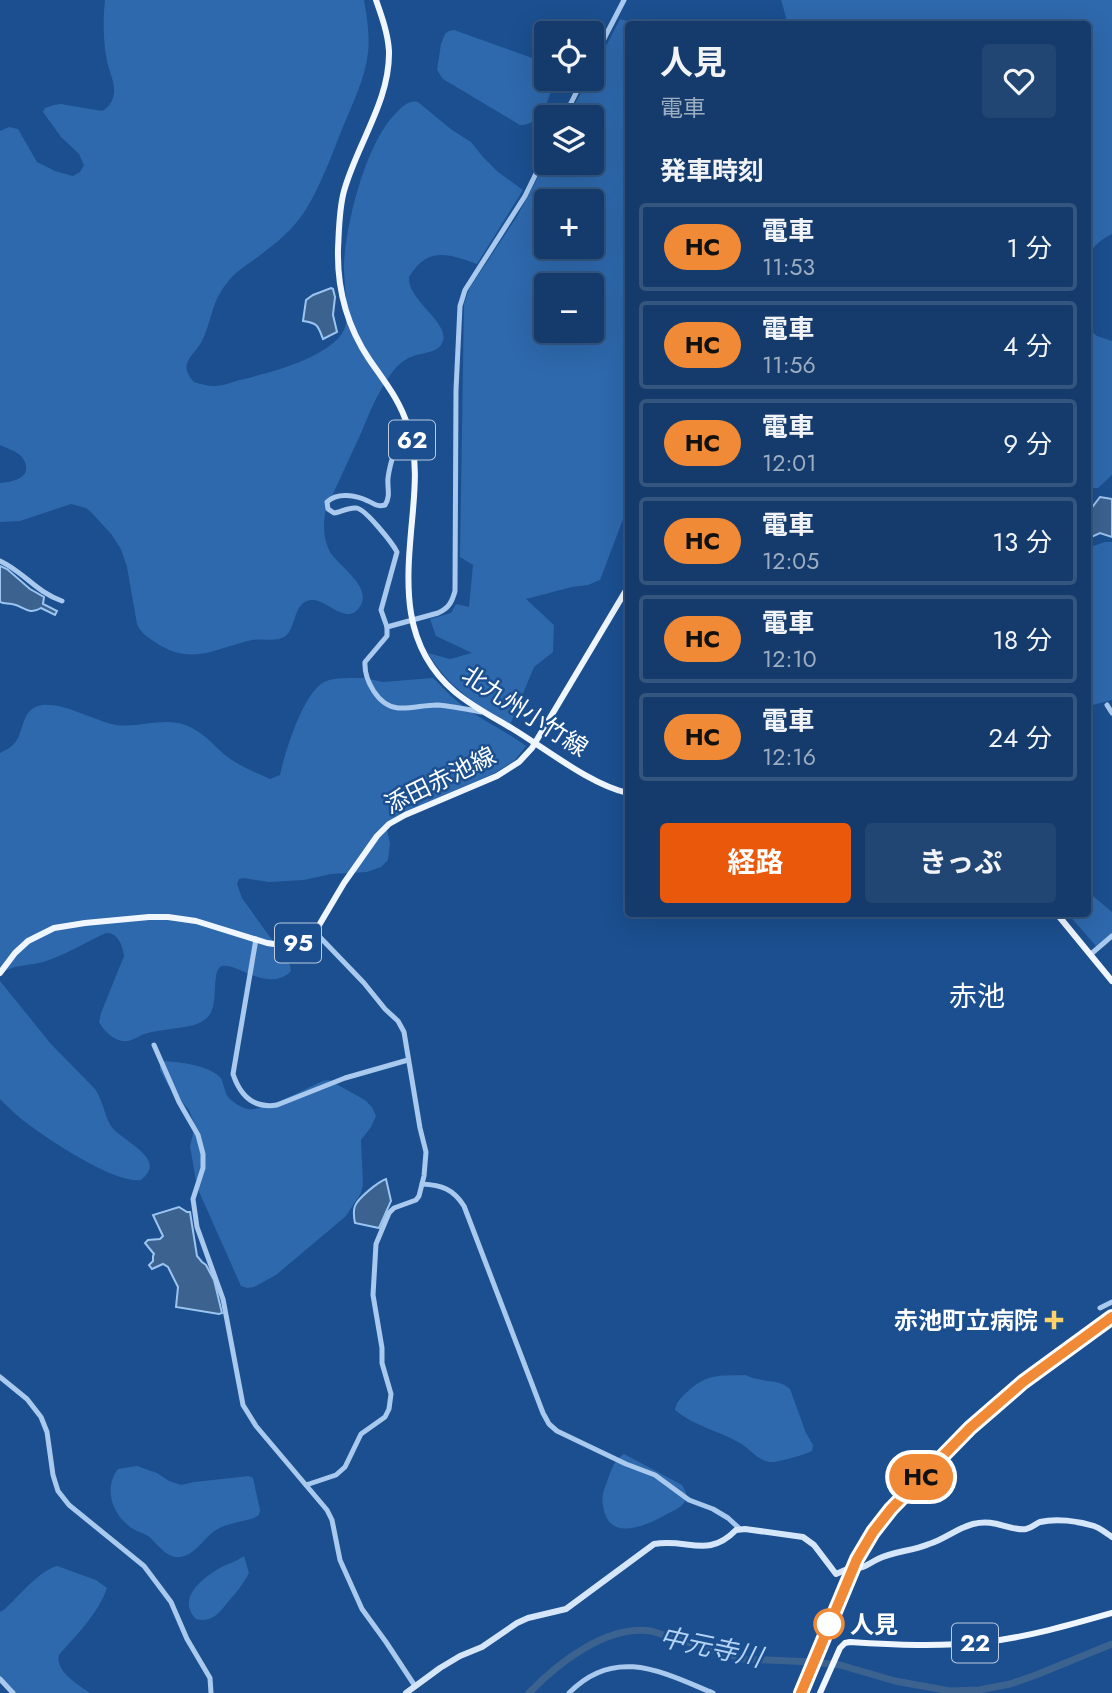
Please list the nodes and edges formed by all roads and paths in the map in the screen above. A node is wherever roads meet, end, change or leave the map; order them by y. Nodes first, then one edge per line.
1 (376, 0) edge
2 (624, 0) edge
3 (604, 39) edge
4 (535, 175) edge
5 (408, 425) junction
6 (0, 561) edge
7 (625, 592) edge
8 (62, 601) dead end
9 (412, 620) junction
10 (387, 627) junction
11 (1107, 705) dead end
12 (482, 712) junction
13 (1112, 713) edge
14 (534, 743) junction
15 (625, 792) edge
16 (1060, 917) edge
17 (315, 932) junction
18 (1112, 936) edge
19 (256, 939) junction
20 (1091, 954) junction
21 (0, 973) edge
22 (1112, 981) edge
23 (154, 1045) dead end
24 (408, 1060) junction
25 (422, 1184) junction
26 (1112, 1302) edge
27 (1100, 1308) dead end
28 (0, 1377) edge
29 (306, 1485) junction
30 (740, 1529) junction
31 (1112, 1537) edge
32 (1112, 1613) edge
33 (0, 1679) edge
34 (415, 1686) junction
35 (13, 1693) edge
36 (211, 1693) edge
37 (406, 1693) edge
38 (569, 1693) edge
39 (713, 1693) edge
40 (820, 1693) edge

1 - 5 main road, 北九州小竹線 / 62
2 - 3 street
4 - 9 street
5 - 9 main road, 北九州小竹線 / 62
5 - 10 street
6 - 8 street
7 - 14 main road, 添田赤池線 / 95
9 - 10 street
9 - 12 main road, 北九州小竹線 / 62
10 - 12 street
11 - 13 street
12 - 14 main road, 北九州小竹線 / 62
14 - 15 main road, 北九州小竹線 / 62
14 - 17 main road, 添田赤池線 / 95
16 - 20 main road
17 - 19 main road, 95
17 - 24 street
18 - 20 street
19 - 21 main road, 95
19 - 24 street
20 - 22 main road
23 - 29 street
24 - 25 street
25 - 29 street
25 - 30 street
26 - 27 street
28 - 36 street
29 - 34 street
30 - 31 main road
30 - 34 main road
32 - 40 main road, 22
33 - 35 street
34 - 37 main road
38 - 39 street

